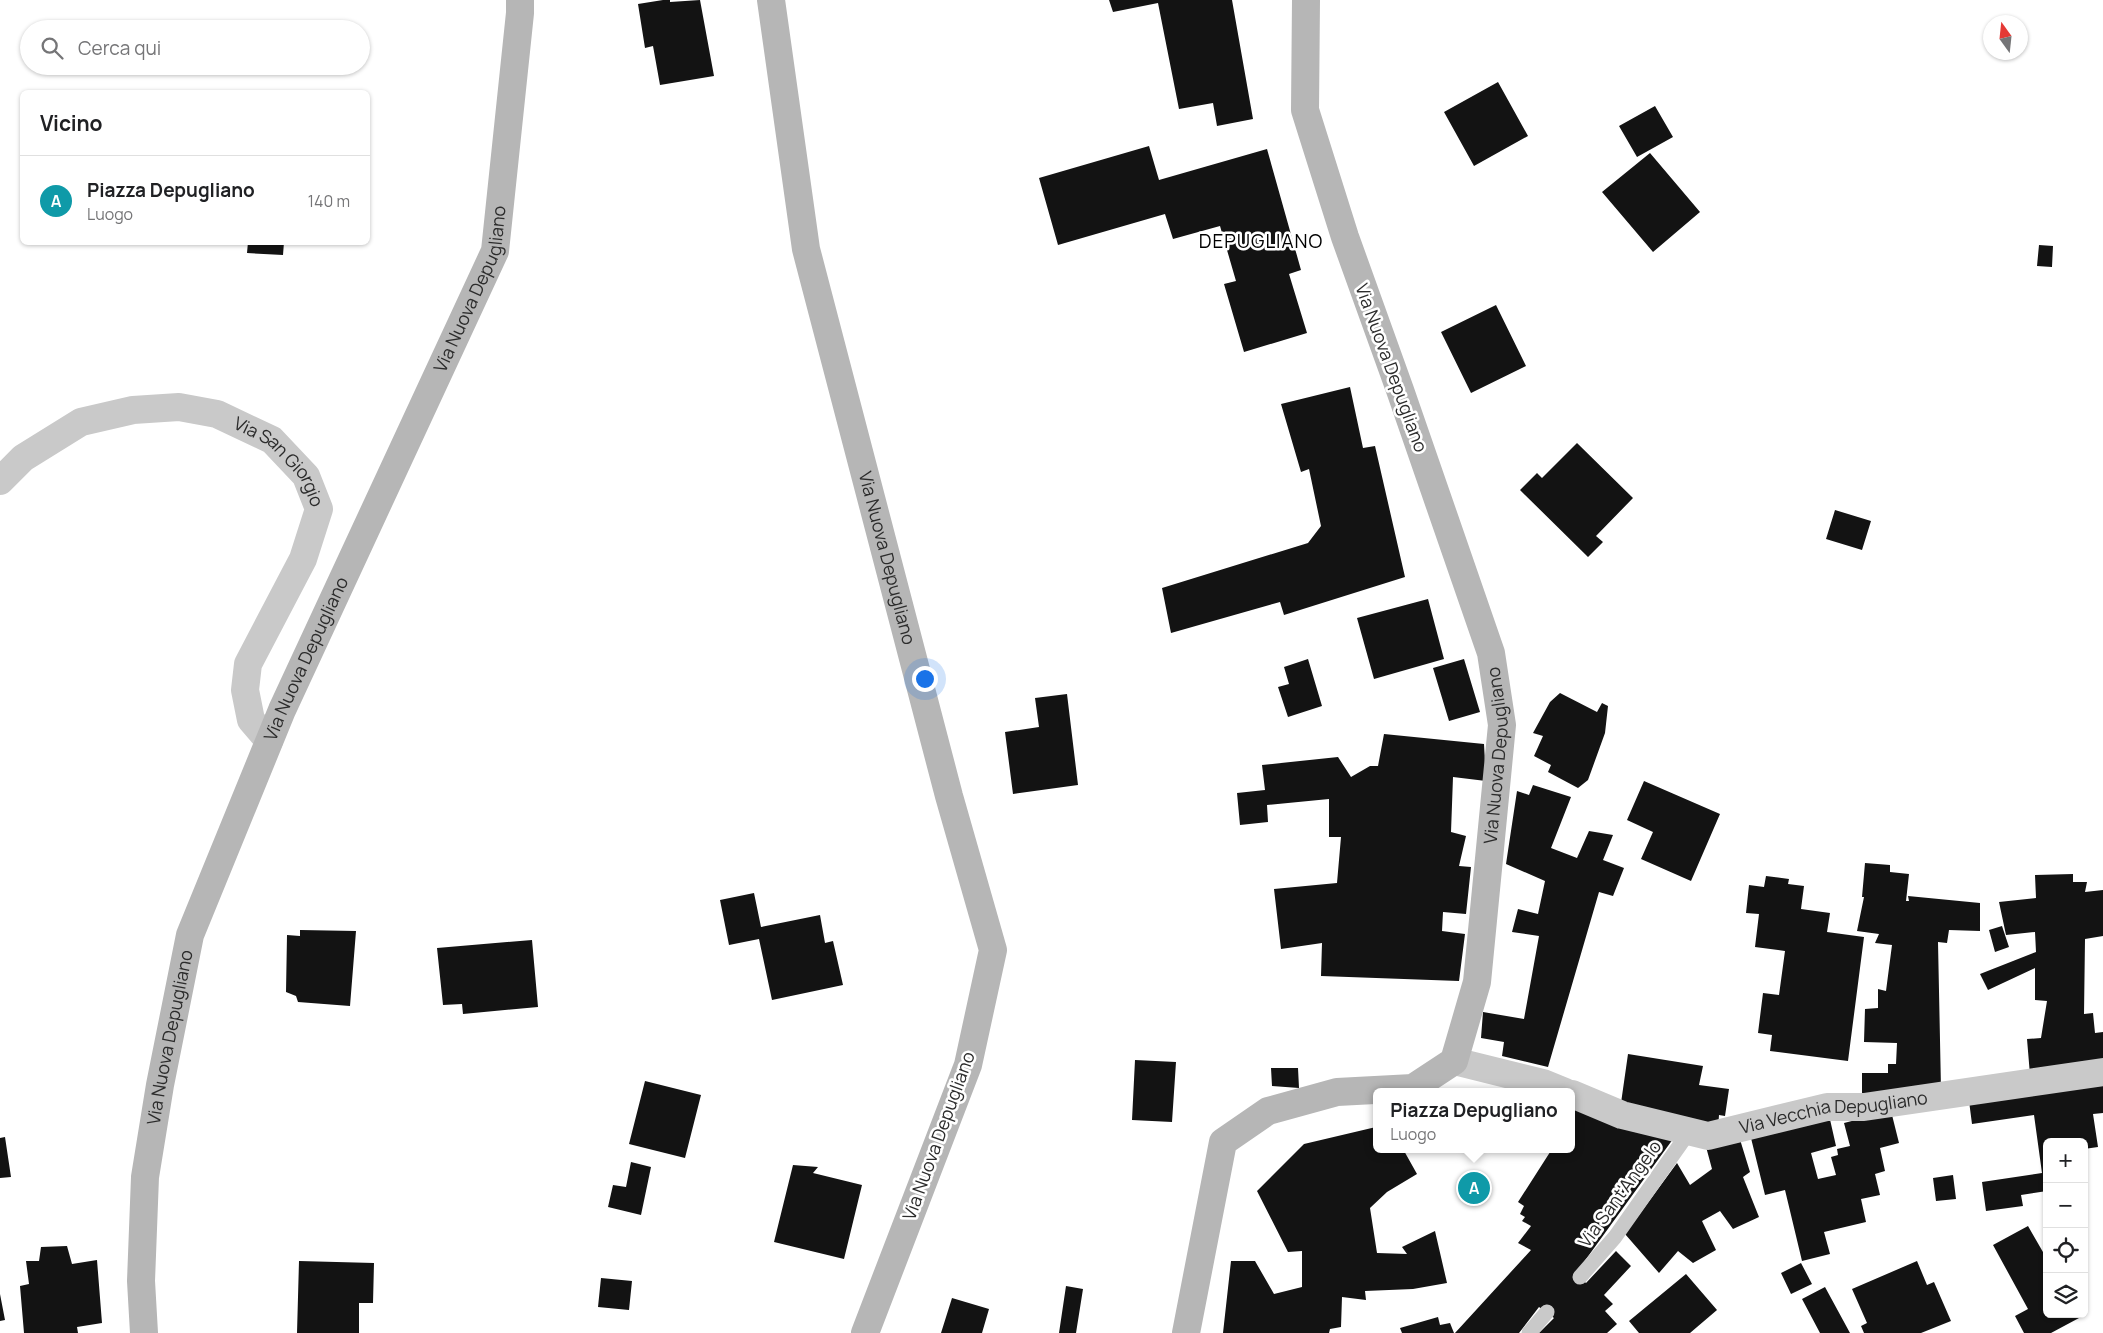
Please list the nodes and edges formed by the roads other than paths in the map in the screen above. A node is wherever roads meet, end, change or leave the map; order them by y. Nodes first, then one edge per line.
1 (520, 0) edge
2 (771, 0) edge
3 (1306, 0) edge
4 (0, 481) edge
5 (269, 741) junction
6 (1454, 1061) junction
7 (2103, 1072) edge
8 (1413, 1088) edge
9 (1556, 1088) edge
10 (1373, 1090) edge
11 (1575, 1095) edge
12 (1689, 1132) junction
13 (1580, 1277) dead end
14 (1547, 1312) dead end
15 (144, 1333) edge
16 (865, 1333) edge
17 (1186, 1333) edge
18 (1529, 1333) edge

1 - 5 street, Via Nuova Depugliano
2 - 16 street, Via Nuova Depugliano
3 - 6 street, Via Nuova Depugliano
4 - 5 street, Via San Giorgio
5 - 15 street, Via Nuova Depugliano
6 - 8 street
6 - 9 street
7 - 12 street, Via Vecchia Depugliano
10 - 17 street
11 - 12 street, Via Vecchia Depugliano
12 - 13 lane, Via Sant'Angelo
14 - 18 lane

